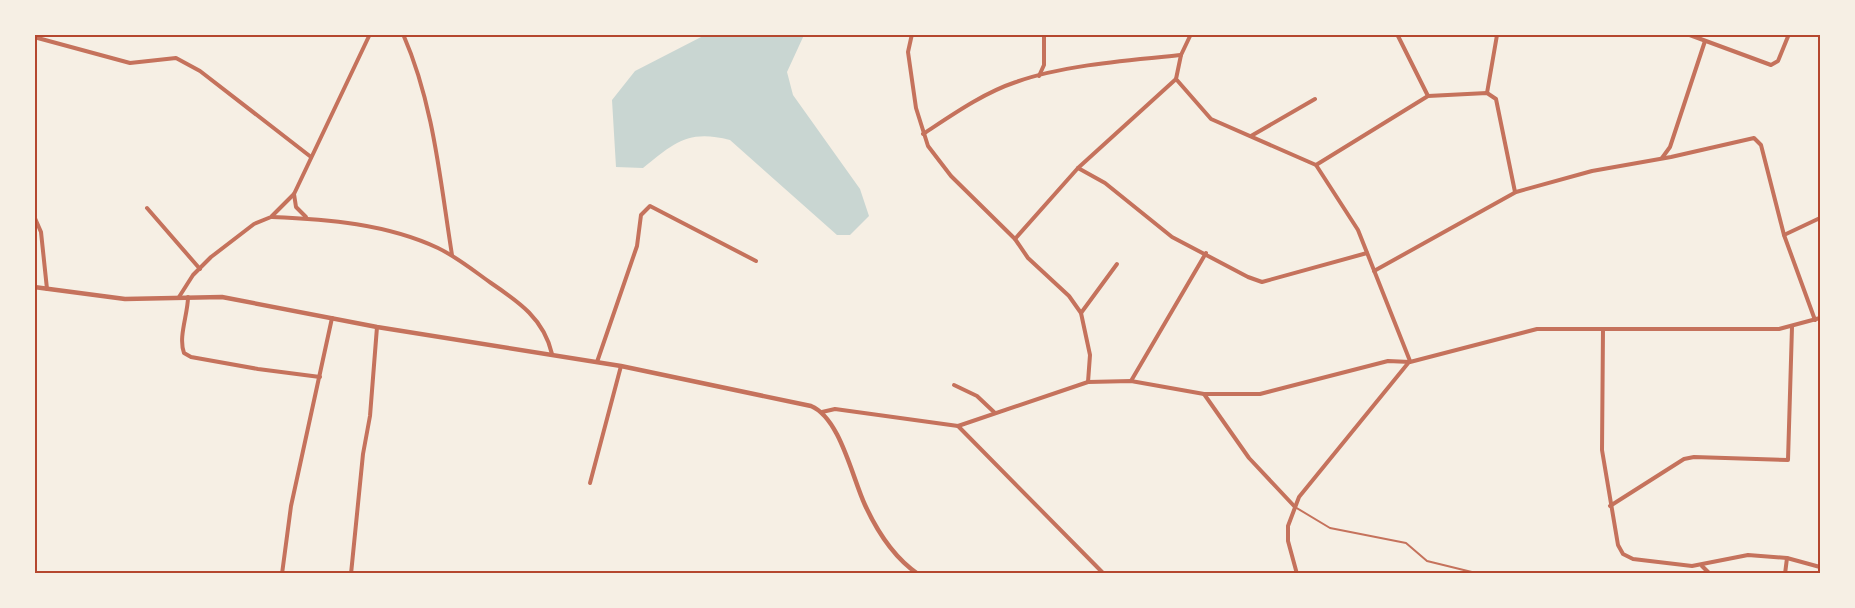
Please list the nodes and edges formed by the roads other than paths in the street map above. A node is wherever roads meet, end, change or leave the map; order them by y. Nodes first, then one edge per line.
1 (370, 34) edge
2 (403, 34) edge
3 (912, 34) edge
4 (1044, 34) edge
5 (1191, 34) edge
6 (1397, 34) edge
7 (1687, 34) edge
8 (1789, 34) edge
9 (1497, 35) edge
10 (34, 37) edge
11 (1705, 41) junction
12 (1181, 55) junction
13 (1039, 76) junction
14 (1176, 79) junction
15 (1487, 93) junction
16 (1428, 96) junction
17 (1315, 99) dead end
18 (923, 134) junction
19 (1251, 136) junction
20 (311, 157) junction
21 (1662, 159) junction
22 (1316, 165) junction
23 (1078, 168) junction
24 (1515, 192) junction
25 (294, 194) junction
26 (147, 208) dead end
27 (34, 216) edge
28 (271, 217) junction
29 (310, 218) junction
30 (1821, 218) edge
31 (1784, 235) junction
32 (1014, 239) junction
33 (1206, 253) junction
34 (1367, 253) junction
35 (452, 256) junction
36 (756, 261) dead end
37 (1117, 264) dead end
38 (200, 269) junction
39 (1374, 271) junction
40 (34, 287) edge
41 (47, 290) junction
42 (179, 297) junction
43 (188, 297) junction
44 (1081, 313) junction
45 (332, 318) junction
46 (1818, 319) edge
47 (377, 327) junction
48 (1792, 327) junction
49 (1603, 329) junction
50 (552, 354) junction
51 (597, 362) junction
52 (1410, 362) junction
53 (621, 366) junction
54 (320, 376) junction
55 (1131, 381) junction
56 (1088, 382) junction
57 (954, 385) dead end
58 (1204, 394) junction
59 (822, 412) junction
60 (995, 413) junction
61 (958, 426) junction
62 (590, 483) dead end
63 (1610, 506) junction
64 (1295, 507) junction
65 (1787, 558) junction
66 (1701, 566) junction
67 (1821, 567) edge
68 (282, 573) edge
69 (351, 573) edge
70 (915, 573) edge
71 (1104, 573) edge
72 (1297, 573) edge
73 (1480, 573) edge
74 (1710, 573) edge
75 (1785, 573) edge

1 - 20 street
2 - 35 street
3 - 18 street
4 - 13 street
5 - 12 street
6 - 16 street
7 - 11 street
8 - 11 street
9 - 15 street
10 - 20 street
11 - 21 street
12 - 13 street
12 - 14 street
13 - 18 street
14 - 19 street
14 - 23 street
15 - 16 street
15 - 24 street
16 - 22 street
17 - 19 street
18 - 32 street
19 - 22 street
20 - 25 street
21 - 24 street
21 - 31 street
22 - 34 street
23 - 32 street
23 - 33 street
24 - 39 street
25 - 28 street
25 - 29 street
26 - 38 street
27 - 41 street
28 - 29 street
28 - 38 street
29 - 35 street
30 - 31 street
31 - 46 street
32 - 44 street
33 - 34 street
33 - 55 street
34 - 39 street
35 - 50 street
36 - 51 street
37 - 44 street
38 - 42 street
39 - 52 street
40 - 41 street
41 - 42 street
42 - 43 street
43 - 45 street
43 - 54 street
44 - 56 street
45 - 47 street
45 - 54 street
46 - 48 street
47 - 50 street
47 - 69 street
48 - 49 street
48 - 63 street
49 - 52 street
49 - 63 street
50 - 51 street
51 - 53 street
52 - 58 street
52 - 64 street
53 - 59 street
53 - 62 street
54 - 68 street
55 - 56 street
55 - 58 street
56 - 60 street
57 - 60 street
58 - 64 street
59 - 61 street
59 - 70 street
60 - 61 street
61 - 71 street
63 - 66 street
64 - 72 street
64 - 73 lane
65 - 66 street
65 - 67 street
65 - 75 street
66 - 74 street

